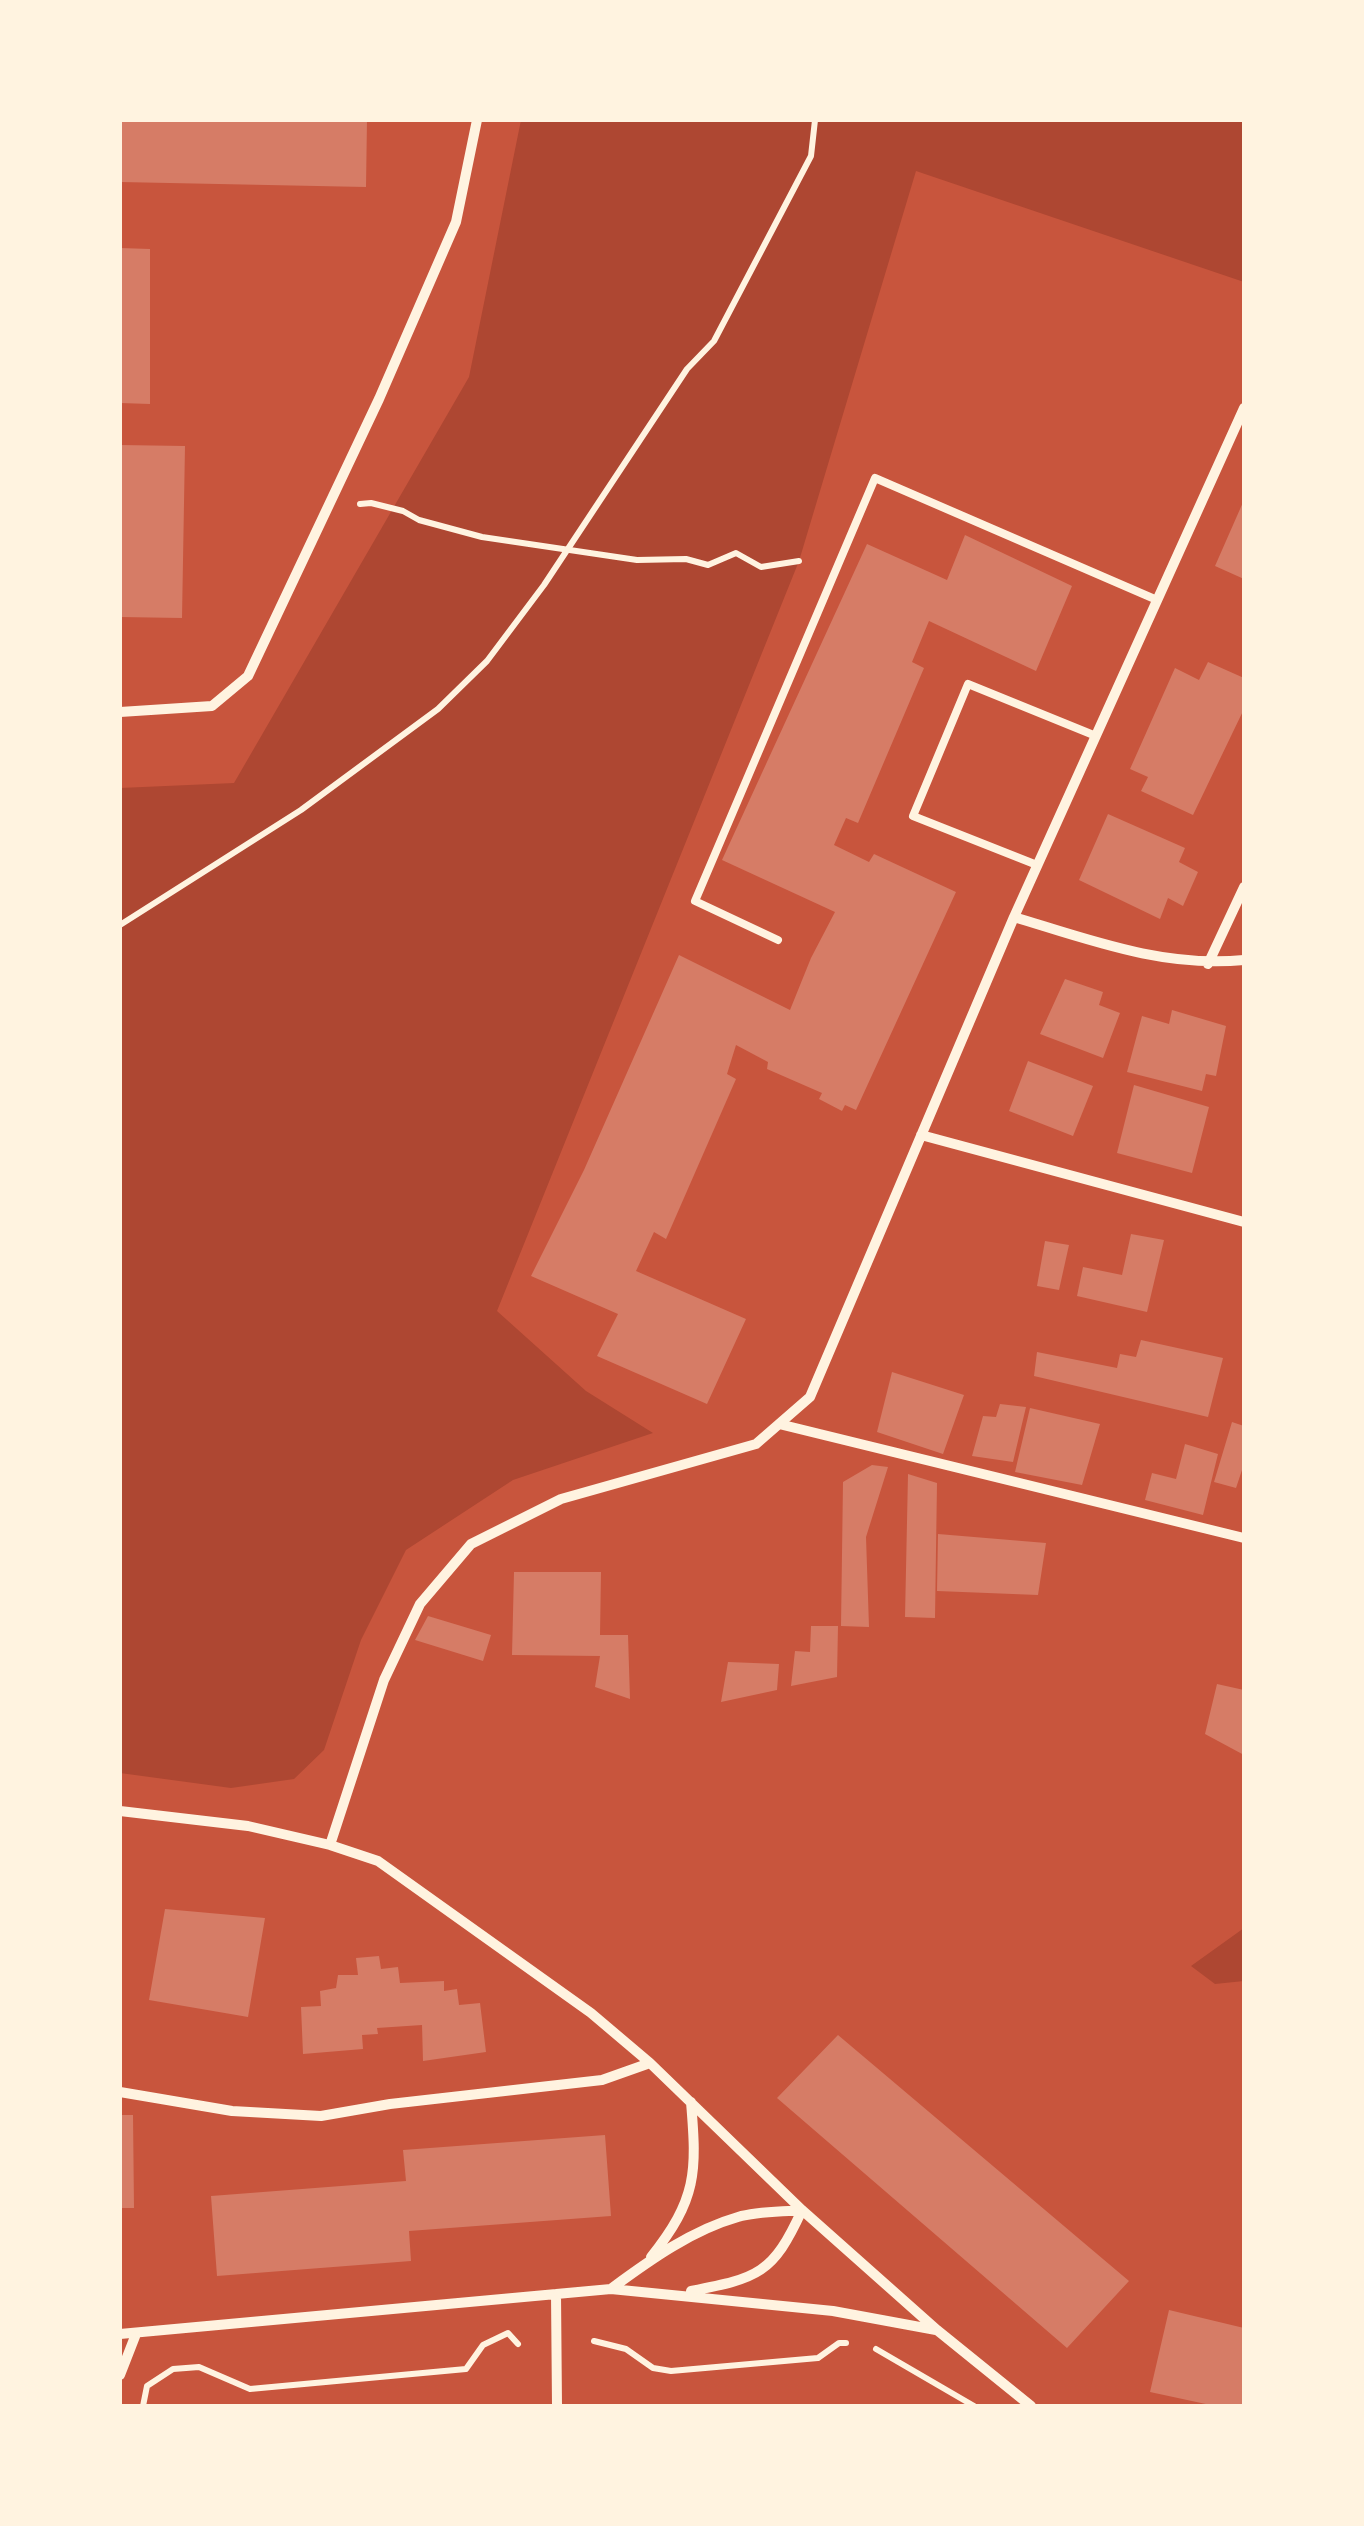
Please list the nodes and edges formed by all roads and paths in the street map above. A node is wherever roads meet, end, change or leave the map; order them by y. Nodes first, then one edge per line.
1 (477, 120) edge
2 (815, 120) edge
3 (1244, 408) edge
4 (329, 507) junction
5 (568, 550) junction
6 (799, 561) dead end
7 (1157, 600) junction
8 (120, 712) edge
9 (1096, 736) junction
10 (1037, 865) junction
11 (1244, 887) edge
12 (1014, 916) junction
13 (120, 925) edge
14 (778, 940) dead end
15 (1244, 960) edge
16 (1208, 964) junction
17 (921, 1135) junction
18 (1244, 1222) edge
19 (778, 1424) junction
20 (1244, 1538) edge
21 (120, 1810) edge
22 (330, 1845) junction
23 (650, 2063) junction
24 (120, 2092) edge
25 (690, 2100) junction
26 (802, 2210) junction
27 (648, 2262) junction
28 (612, 2288) junction
29 (680, 2293) junction
30 (556, 2294) junction
31 (937, 2330) junction
32 (120, 2334) edge
33 (136, 2334) junction
34 (594, 2341) dead end
35 (851, 2342) dead end
36 (863, 2342) dead end
37 (518, 2344) dead end
38 (120, 2374) edge
39 (144, 2406) edge
40 (557, 2406) edge
41 (974, 2406) edge
42 (1031, 2406) edge

1 - 4 street
2 - 5 path
3 - 7 street
4 - 5 path
4 - 8 street
5 - 6 path
5 - 13 path
7 - 9 street
7 - 14 lane
9 - 10 street
9 - 10 lane
10 - 12 street
11 - 16 street
12 - 16 street
12 - 17 street
15 - 16 street
17 - 18 street
17 - 19 street
19 - 20 street
19 - 22 street
21 - 22 street
22 - 23 street
23 - 24 street
23 - 25 street
25 - 26 street
25 - 27 street
26 - 27 street
26 - 29 street
26 - 31 street
27 - 28 street
28 - 29 street
28 - 30 street
29 - 31 street
30 - 33 street
30 - 40 street
31 - 42 street
32 - 33 street
33 - 38 street
34 - 35 path
36 - 41 path
37 - 39 path

